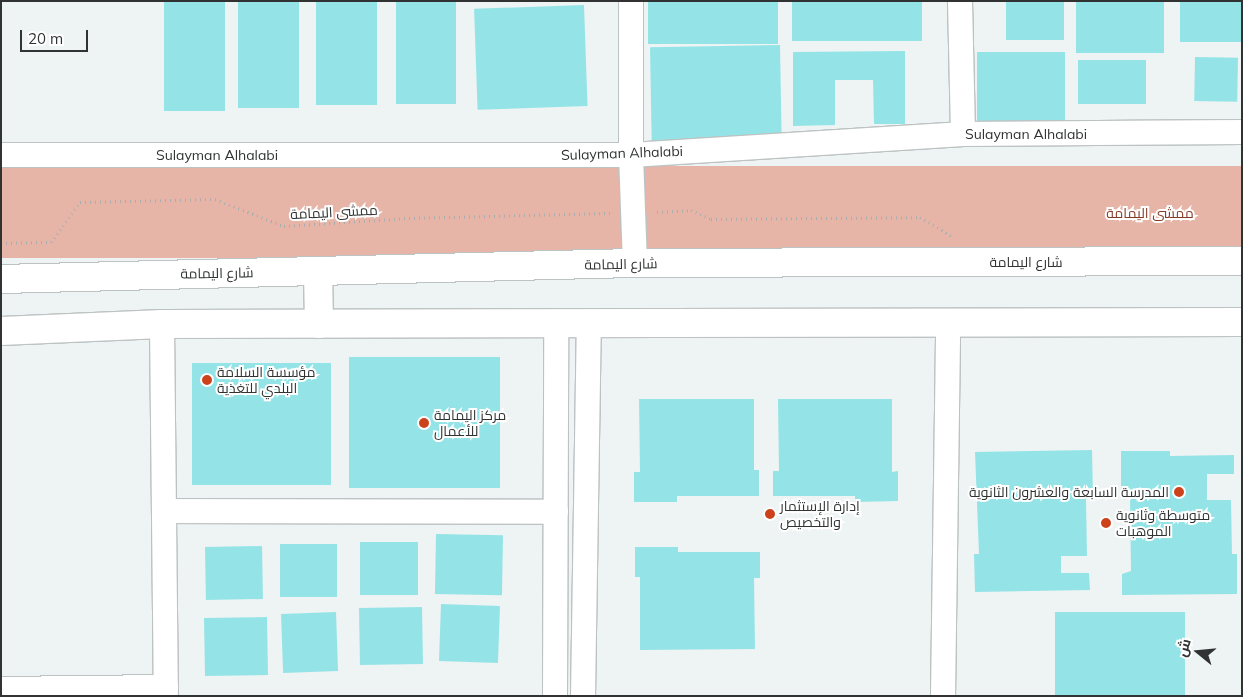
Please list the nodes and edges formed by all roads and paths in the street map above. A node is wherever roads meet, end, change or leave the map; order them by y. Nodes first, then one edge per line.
1 (631, 1) edge
2 (960, 1) edge
3 (1242, 132) edge
4 (963, 134) junction
5 (1, 155) edge
6 (630, 155) junction
7 (657, 212) dead end
8 (604, 214) dead end
9 (956, 239) dead end
10 (1, 243) edge
11 (1242, 261) edge
12 (635, 263) junction
13 (318, 271) junction
14 (1, 279) edge
15 (1242, 322) edge
16 (589, 323) junction
17 (948, 323) junction
18 (162, 324) junction
19 (319, 324) junction
20 (556, 324) junction
21 (1, 330) edge
22 (164, 511) junction
23 (556, 512) junction
24 (7, 691) edge
25 (166, 691) edge
26 (555, 696) edge
27 (583, 696) edge
28 (943, 696) edge

1 - 6 street
2 - 4 street
3 - 4 street, Sulayman Alhalabi
4 - 6 street, Sulayman Alhalabi
5 - 6 street, Sulayman Alhalabi
6 - 12 street
7 - 9 path
8 - 10 path, ممشى اليمامة
11 - 12 main road, شارع اليمامة
12 - 13 main road, شارع اليمامة
13 - 14 main road, شارع اليمامة
13 - 19 main road
15 - 17 main road
16 - 17 main road
16 - 20 main road
16 - 27 street
17 - 28 street
18 - 19 main road
18 - 21 main road
18 - 22 street
19 - 20 main road
20 - 23 street
22 - 23 street
22 - 25 street
23 - 26 street
24 - 25 street

